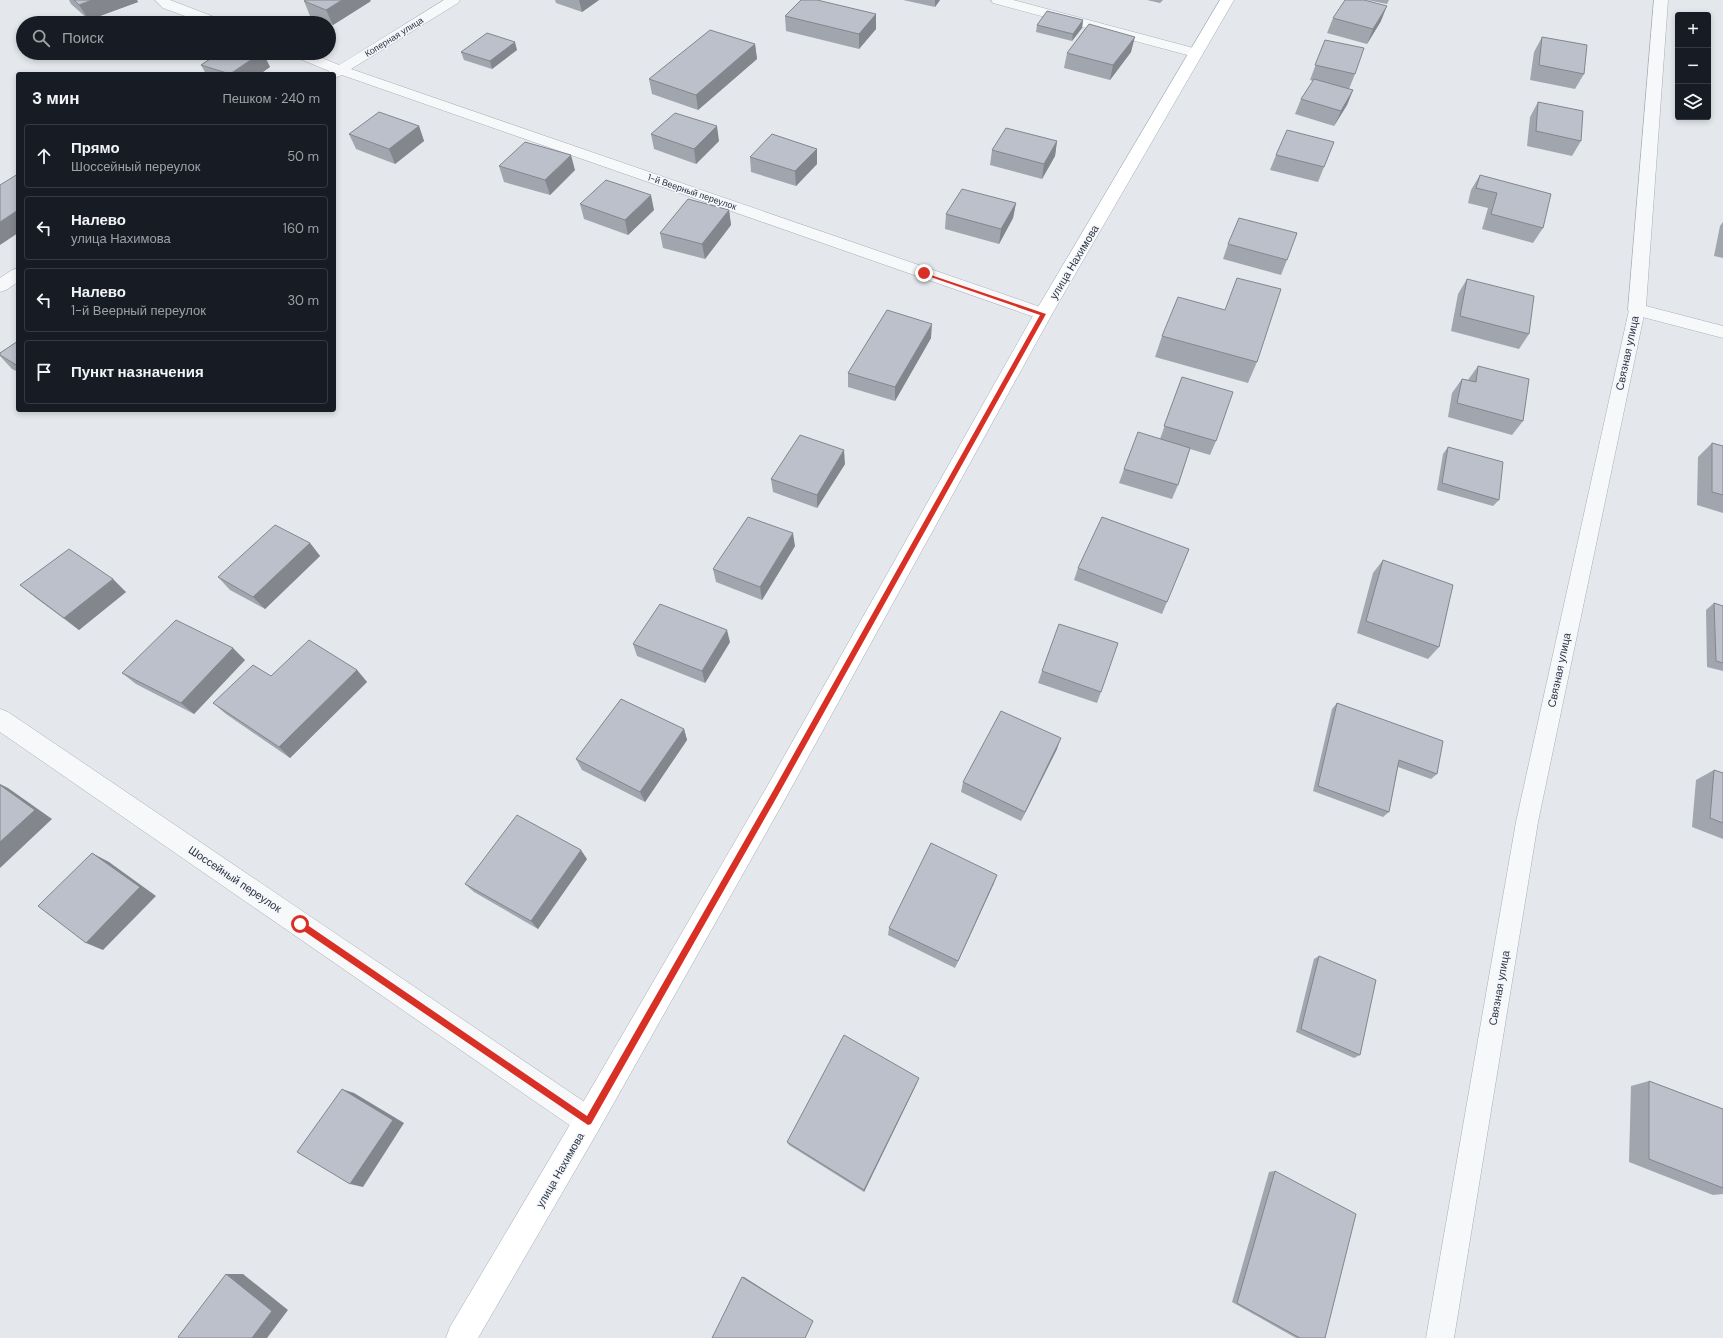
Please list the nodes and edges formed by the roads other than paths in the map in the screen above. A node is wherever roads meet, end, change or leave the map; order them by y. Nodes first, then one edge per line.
1 (162, 0) edge
2 (453, 0) edge
3 (998, 0) edge
4 (1227, 0) edge
5 (1661, 0) edge
6 (198, 16) edge
7 (1196, 53) junction
8 (312, 60) edge
9 (337, 72) edge
10 (16, 275) edge
11 (0, 286) edge
12 (1636, 310) junction
13 (1043, 314) junction
14 (1723, 332) edge
15 (0, 718) edge
16 (588, 1121) junction
17 (461, 1338) edge
18 (1440, 1338) edge

1 - 6 street
2 - 9 street, Коперная улица
3 - 7 street
4 - 7 main road, улица Нахимова
5 - 12 street, Связная улица
7 - 13 main road, улица Нахимова
8 - 9 street, 1-й Веерный переулок
9 - 13 street, 1-й Веерный переулок
10 - 11 street
12 - 14 street
12 - 18 lane, Связная улица
13 - 16 main road, улица Нахимова
15 - 16 street, Шоссейный переулок
16 - 17 main road, улица Нахимова

